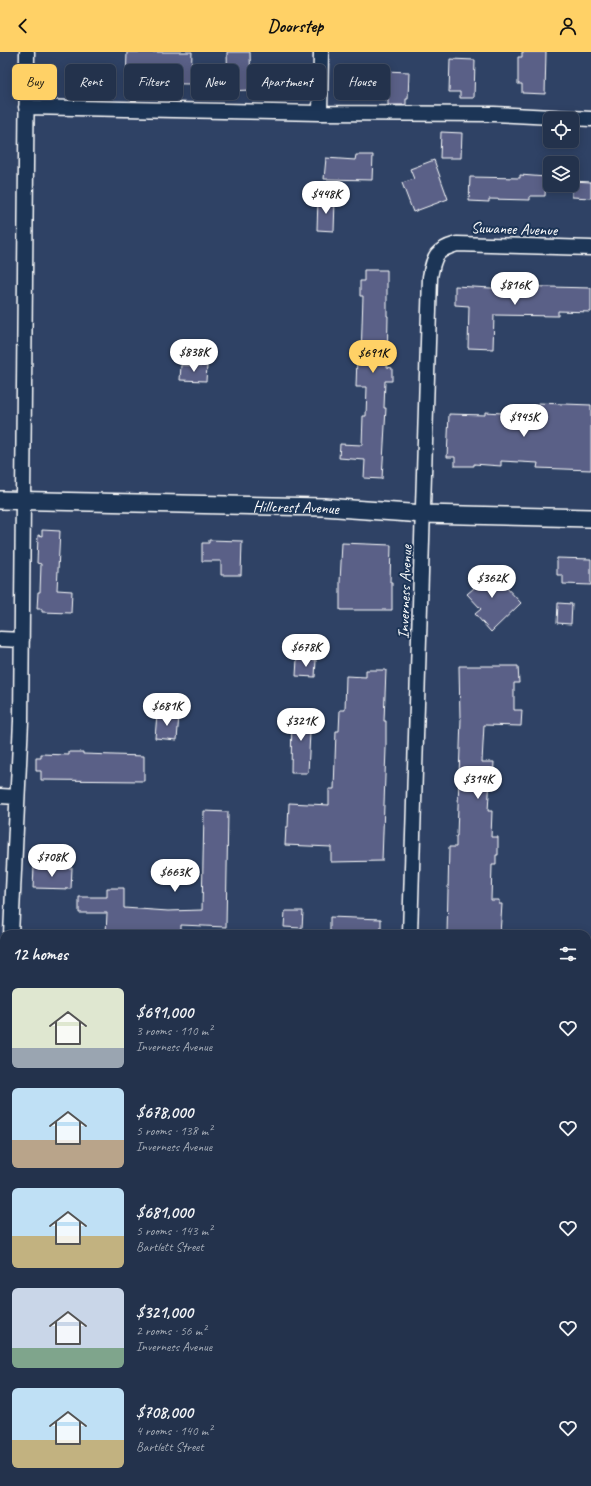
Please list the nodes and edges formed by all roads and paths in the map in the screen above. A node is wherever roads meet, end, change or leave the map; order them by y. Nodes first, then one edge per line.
1 (27, 52) edge
2 (321, 52) edge
3 (26, 107) junction
4 (320, 113) junction
5 (591, 120) edge
6 (591, 248) edge
7 (437, 253) joint
8 (0, 500) edge
9 (22, 500) junction
10 (424, 514) junction
11 (591, 518) edge
12 (0, 639) edge
13 (22, 640) junction
14 (0, 796) edge
15 (17, 797) junction
16 (11, 930) edge
17 (410, 930) edge

1 - 3 street
2 - 4 street
3 - 4 street
3 - 9 street
4 - 5 street
6 - 7 street, Suwanee Avenue
7 - 10 street, Inverness Avenue
8 - 9 street, Hillcrest Avenue
9 - 10 street, Hillcrest Avenue
9 - 13 street
10 - 11 street, Hillcrest Avenue
10 - 17 street, Inverness Avenue
12 - 13 street
13 - 15 street
14 - 15 street
15 - 16 street

